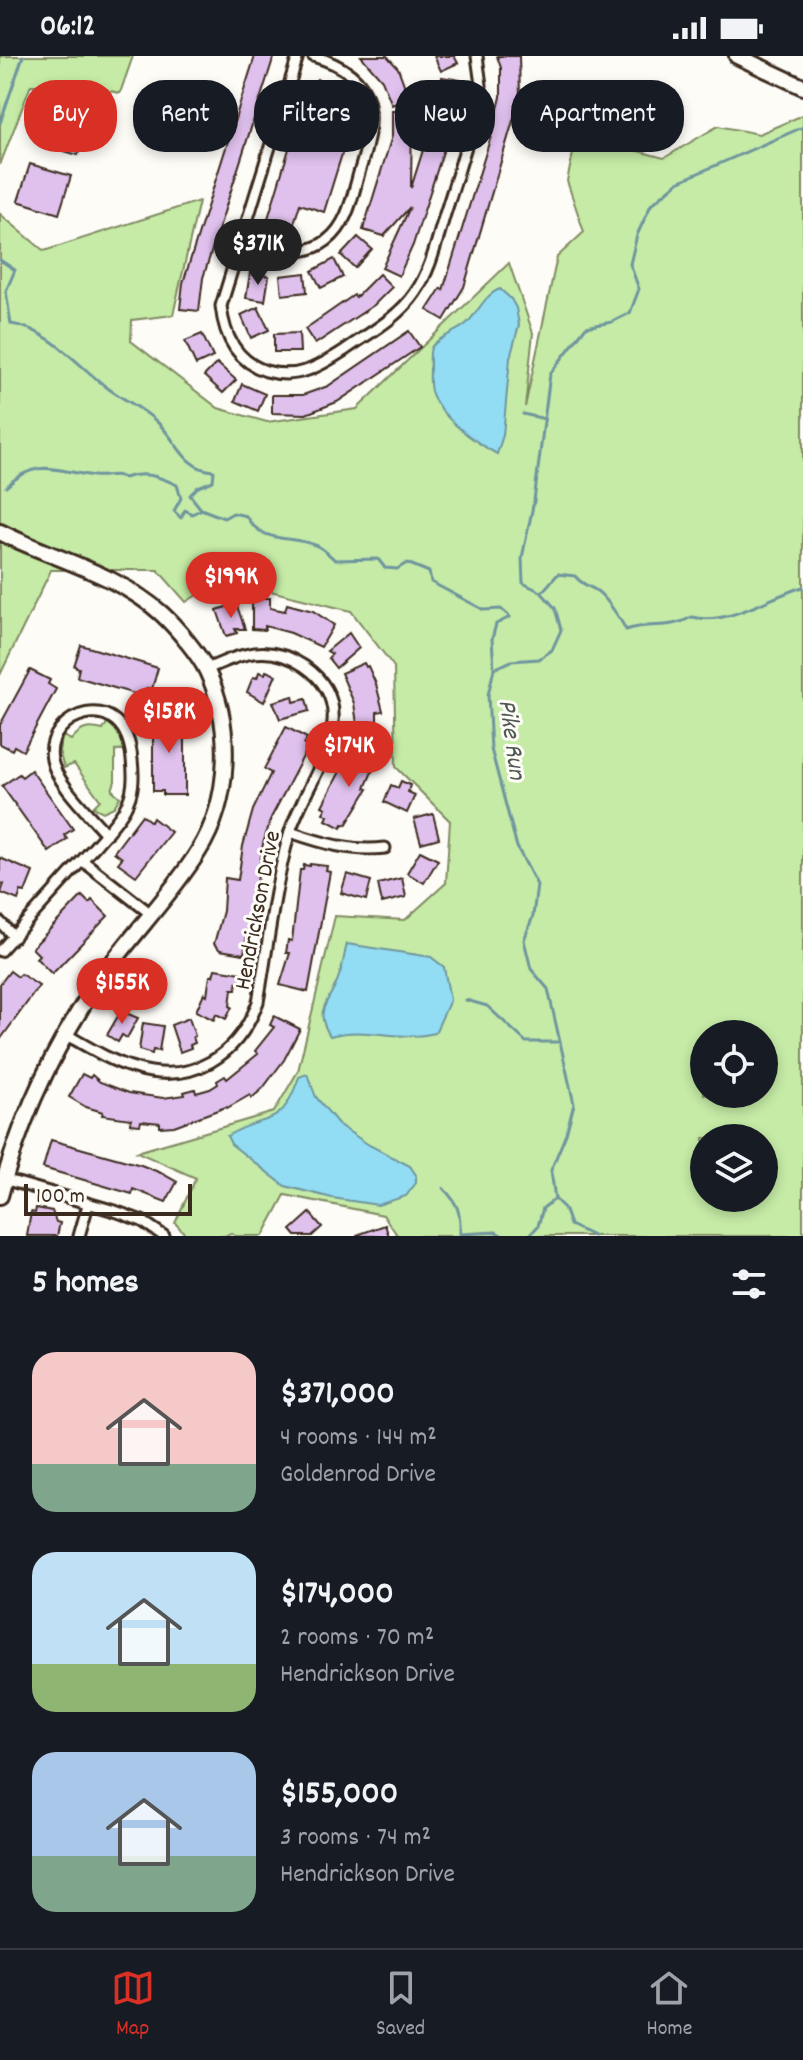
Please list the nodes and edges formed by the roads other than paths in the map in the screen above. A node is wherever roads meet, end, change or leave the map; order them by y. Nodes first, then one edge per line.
1 (298, 56) edge
2 (313, 56) edge
3 (477, 56) edge
4 (737, 56) edge
5 (803, 87) edge
6 (239, 242) junction
7 (0, 532) edge
8 (207, 669) junction
9 (290, 832) junction
10 (106, 834) junction
11 (385, 848) dead end
12 (83, 861) junction
13 (151, 914) junction
14 (0, 922) edge
15 (14, 937) junction
16 (0, 951) edge
17 (67, 1035) junction
18 (2, 1178) edge
19 (0, 1196) edge
20 (88, 1205) junction
21 (79, 1236) edge
22 (164, 1236) edge

1 - 6 street
2 - 6 street
3 - 6 street
4 - 5 street
7 - 8 street
8 - 9 street, Hendrickson Drive
8 - 13 street
9 - 11 street
9 - 17 street, Hendrickson Drive
10 - 10 street
10 - 12 street
12 - 13 street
12 - 15 street
13 - 17 street
14 - 15 street
15 - 16 street
17 - 18 street
18 - 19 street
18 - 20 street
20 - 21 street
20 - 22 street

